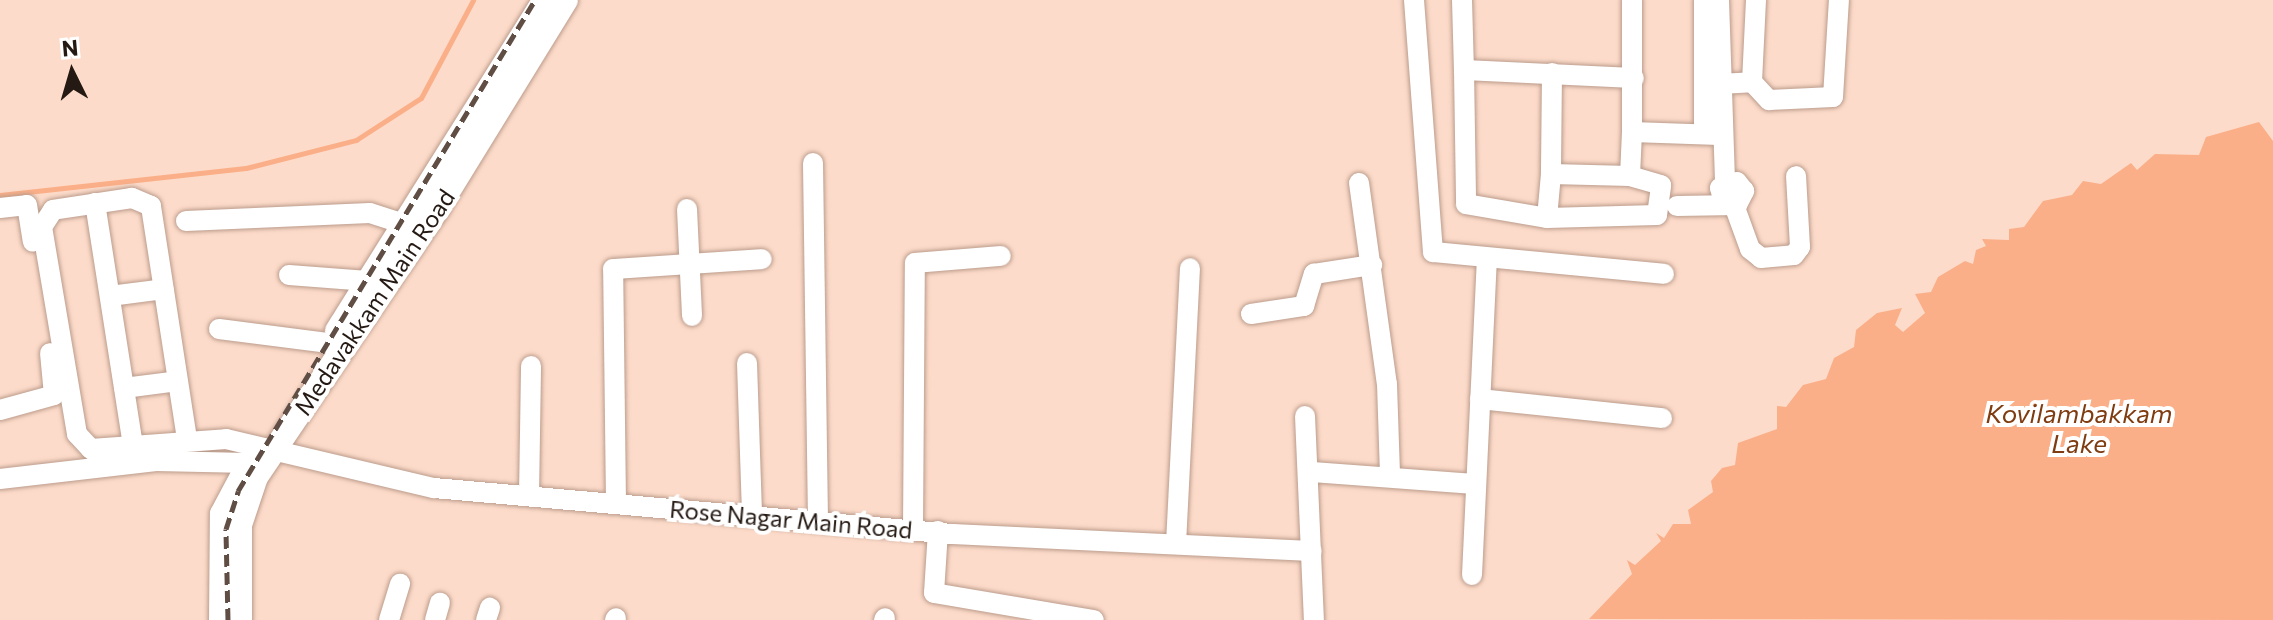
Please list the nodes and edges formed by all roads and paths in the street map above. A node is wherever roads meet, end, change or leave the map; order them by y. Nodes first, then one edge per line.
1 (545, 0) edge
2 (566, 0) edge
3 (1414, 0) edge
4 (1462, 0) edge
5 (1632, 0) edge
6 (1704, 0) edge
7 (1719, 0) edge
8 (1756, 0) edge
9 (1839, 0) edge
10 (1464, 70) junction
11 (1552, 73) junction
12 (1634, 78) junction
13 (1752, 82) junction
14 (1719, 84) junction
15 (1632, 132) junction
16 (1712, 134) junction
17 (813, 163) dead end
18 (1551, 174) junction
19 (1630, 176) junction
20 (1796, 176) dead end
21 (1359, 183) dead end
22 (95, 203) junction
23 (1729, 204) junction
24 (1677, 206) dead end
25 (0, 208) edge
26 (687, 209) dead end
27 (1547, 218) junction
28 (186, 221) dead end
29 (403, 224) junction
30 (1001, 256) dead end
31 (762, 259) dead end
32 (1487, 259) junction
33 (689, 263) junction
34 (1372, 265) junction
35 (1190, 268) dead end
36 (1664, 274) dead end
37 (289, 275) dead end
38 (368, 281) junction
39 (164, 289) junction
40 (110, 296) junction
41 (1251, 314) dead end
42 (692, 316) dead end
43 (219, 329) dead end
44 (329, 343) junction
45 (747, 363) dead end
46 (531, 366) dead end
47 (178, 381) junction
48 (124, 388) junction
49 (1480, 399) junction
50 (0, 410) edge
51 (1305, 416) dead end
52 (1662, 418) dead end
53 (187, 439) junction
54 (133, 445) junction
55 (261, 455) junction
56 (1312, 472) junction
57 (1390, 473) junction
58 (0, 479) edge
59 (1475, 484) junction
60 (529, 496) junction
61 (616, 503) junction
62 (752, 516) junction
63 (818, 521) junction
64 (913, 530) junction
65 (938, 531) junction
66 (1176, 544) junction
67 (1312, 551) junction
68 (1472, 575) dead end
69 (400, 584) dead end
70 (221, 620) edge
71 (240, 620) edge
72 (389, 620) edge
73 (1094, 620) edge
74 (1314, 620) edge

1 - 29 main road
2 - 55 main road, Medavakkam Main Road
3 - 32 street
4 - 10 street
5 - 12 street
6 - 16 street
7 - 14 street
8 - 13 street
9 - 13 street
10 - 11 street
10 - 27 street
11 - 12 street
11 - 18 street
12 - 15 street
13 - 14 street
14 - 16 street
15 - 16 street
15 - 19 street
16 - 23 street
17 - 63 street
18 - 19 street
18 - 27 street
19 - 27 street
20 - 23 street
21 - 34 street
22 - 39 street
22 - 40 street
22 - 54 street
23 - 24 street
25 - 50 street
26 - 33 street
28 - 29 street
29 - 38 main road
30 - 64 street
31 - 33 street
32 - 36 street
32 - 49 street
33 - 42 street
33 - 61 street
34 - 41 street
34 - 57 street
35 - 66 street
37 - 38 street
38 - 44 main road
39 - 40 street
39 - 47 street
40 - 48 street
43 - 44 street
44 - 55 main road
45 - 62 street
46 - 60 street
47 - 48 street
47 - 53 street
48 - 54 street
49 - 52 street
49 - 59 street
51 - 56 street
53 - 54 street
53 - 55 street
55 - 58 street
55 - 60 street, Rose Nagar Main Road
55 - 70 main road
55 - 71 main road, Medavakkam Main Road
56 - 57 street
56 - 67 street
57 - 59 street
59 - 68 street
60 - 61 street, Rose Nagar Main Road
61 - 62 street, Rose Nagar Main Road
62 - 63 street, Rose Nagar Main Road
63 - 64 street, Rose Nagar Main Road
64 - 65 street, Rose Nagar Main Road
65 - 66 street, Rose Nagar Main Road
65 - 73 street
66 - 67 street, Rose Nagar Main Road
67 - 74 street
69 - 72 street

